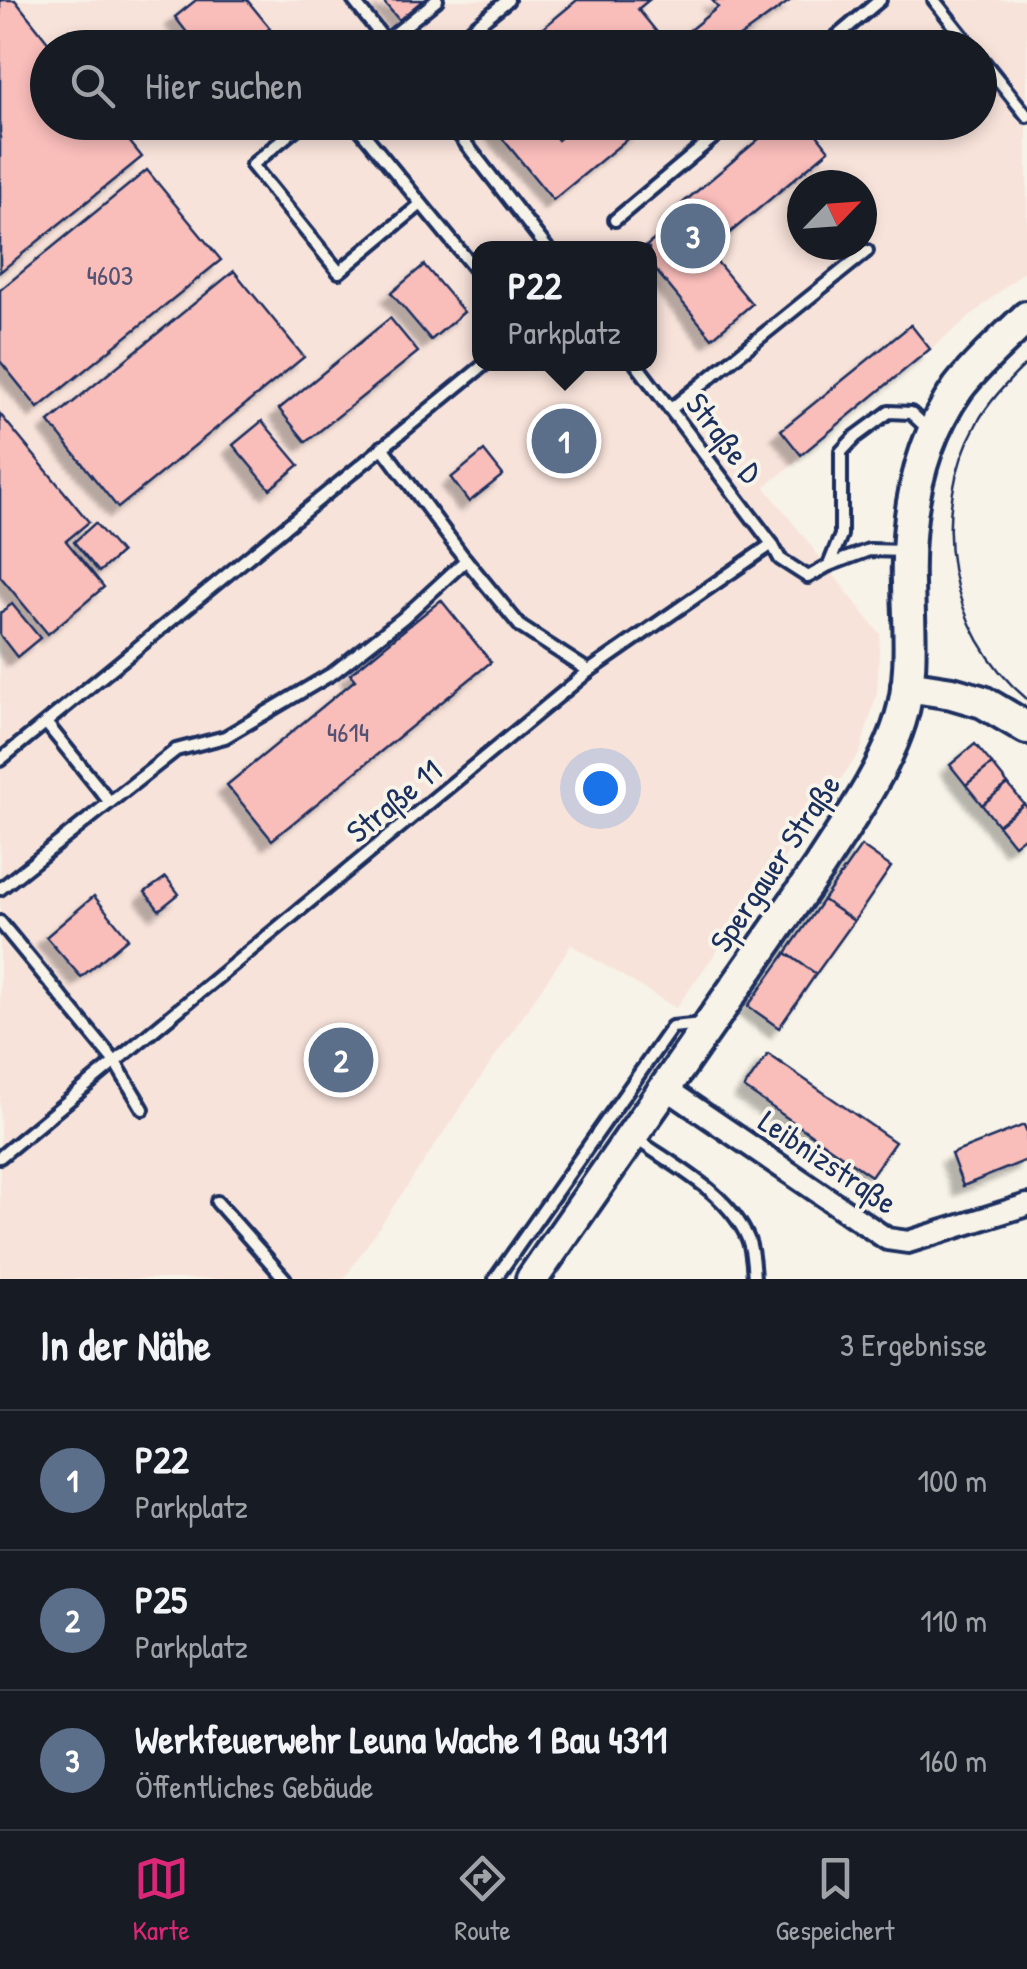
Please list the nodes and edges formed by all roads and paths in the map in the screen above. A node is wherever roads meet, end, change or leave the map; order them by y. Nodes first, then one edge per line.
1 (353, 0) edge
2 (438, 0) edge
3 (508, 0) edge
4 (880, 0) edge
5 (934, 0) edge
6 (377, 30) edge
7 (404, 30) edge
8 (470, 30) edge
9 (844, 30) edge
10 (958, 30) edge
11 (997, 78) edge
12 (1027, 116) edge
13 (282, 140) edge
14 (369, 140) edge
15 (463, 140) edge
16 (711, 140) edge
17 (421, 204) junction
18 (615, 220) dead end
19 (542, 241) edge
20 (857, 260) edge
21 (472, 266) edge
22 (1027, 317) edge
23 (476, 371) edge
24 (641, 371) edge
25 (671, 409) junction
26 (935, 432) junction
27 (382, 447) junction
28 (772, 544) junction
29 (908, 551) junction
30 (466, 560) junction
31 (828, 566) junction
32 (589, 672) junction
33 (907, 686) junction
34 (46, 722) junction
35 (1027, 728) edge
36 (0, 760) edge
37 (109, 801) junction
38 (0, 888) edge
39 (0, 922) edge
40 (708, 1024) junction
41 (115, 1062) junction
42 (664, 1087) junction
43 (143, 1109) dead end
44 (631, 1135) junction
45 (0, 1158) edge
46 (217, 1202) dead end
47 (1027, 1205) edge
48 (285, 1279) edge
49 (495, 1279) edge
50 (532, 1279) edge
51 (754, 1279) edge

1 - 6 lane
2 - 7 lane
3 - 8 lane
4 - 9 lane
5 - 10 lane
11 - 12 lane
13 - 17 lane
14 - 17 lane
15 - 19 lane
16 - 18 lane
17 - 21 lane
20 - 25 lane
22 - 26 main road, Spergauer Straße
23 - 27 lane
24 - 25 lane, Straße D
25 - 28 lane, Straße D
26 - 29 main road, Spergauer Straße
26 - 31 lane
27 - 30 lane
27 - 34 lane
28 - 31 lane
28 - 32 lane, Straße 11
29 - 31 lane
29 - 33 main road, Spergauer Straße
30 - 32 lane
30 - 37 lane
32 - 41 lane, Straße 11
33 - 35 main road
33 - 40 main road, Spergauer Straße
34 - 36 lane
34 - 37 lane
37 - 38 lane
39 - 41 lane
40 - 42 main road, Spergauer Straße
40 - 49 lane
41 - 43 lane
41 - 45 lane, Straße 11
42 - 44 main road, Spergauer Straße
42 - 47 street, Leibnizstraße
44 - 50 main road, Spergauer Straße
44 - 51 lane
46 - 48 lane

